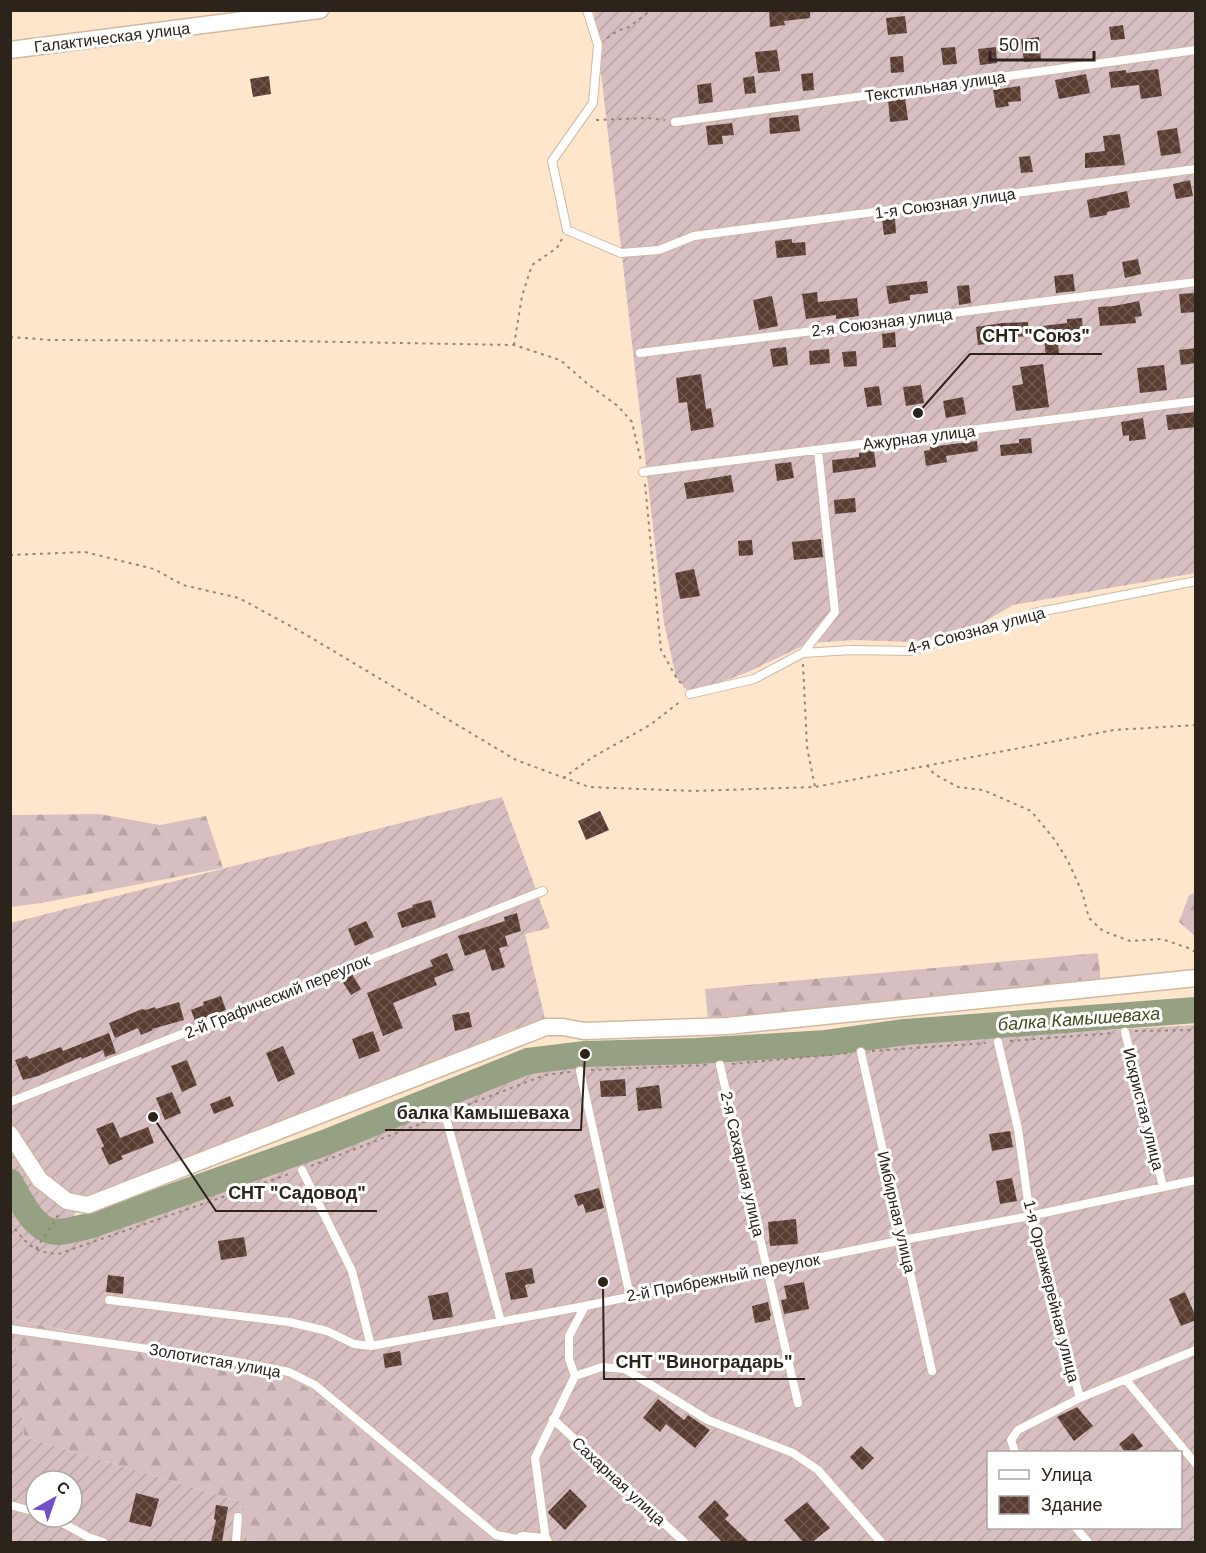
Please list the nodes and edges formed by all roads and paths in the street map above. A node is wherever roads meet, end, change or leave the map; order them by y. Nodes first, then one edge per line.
1 (320, 10) edge
2 (587, 10) edge
3 (651, 10) edge
4 (598, 45) junction
5 (10, 50) edge
6 (1196, 50) edge
7 (581, 122) junction
8 (675, 122) joint
9 (1196, 169) edge
10 (567, 230) junction
11 (1196, 282) edge
12 (10, 337) edge
13 (514, 345) junction
14 (640, 353) dead end
15 (1196, 401) edge
16 (818, 450) junction
17 (644, 472) junction
18 (10, 555) edge
19 (1196, 581) edge
20 (803, 653) junction
21 (690, 694) junction
22 (1196, 725) edge
23 (927, 765) junction
24 (563, 778) junction
25 (815, 787) junction
26 (543, 891) dead end
27 (1196, 953) edge
28 (1196, 978) edge
29 (1125, 1032) dead end
30 (998, 1042) dead end
31 (861, 1052) dead end
32 (720, 1065) dead end
33 (580, 1071) dead end
34 (10, 1102) edge
35 (446, 1114) dead end
36 (10, 1134) edge
37 (302, 1170) dead end
38 (1196, 1180) edge
39 (1163, 1187) junction
40 (67, 1201) junction
41 (1030, 1216) junction
42 (903, 1240) junction
43 (36, 1249) dead end
44 (767, 1269) junction
45 (630, 1296) junction
46 (109, 1300) dead end
47 (585, 1306) junction
48 (501, 1322) junction
49 (10, 1329) edge
50 (371, 1346) junction
51 (1196, 1350) edge
52 (932, 1371) dead end
53 (575, 1376) junction
54 (1126, 1380) junction
55 (1080, 1398) junction
56 (798, 1403) dead end
57 (553, 1419) junction
58 (1015, 1451) edge
59 (1196, 1464) edge
60 (238, 1517) dead end
61 (72, 1529) edge
62 (1078, 1529) edge
63 (91, 1540) edge
64 (523, 1540) joint
65 (103, 1542) edge
66 (236, 1542) edge
67 (545, 1542) edge
68 (684, 1542) edge
69 (880, 1542) edge
70 (1088, 1542) edge

1 - 5 street, Галактическая улица
2 - 4 lane
3 - 4 path
4 - 7 lane
6 - 8 lane, Текстильная улица
7 - 8 path
7 - 10 lane
9 - 10 lane, 1-я Союзная улица
10 - 13 path
11 - 14 lane, 2-я Союзная улица
12 - 13 path
13 - 17 path
15 - 16 lane, Ажурная улица
16 - 17 lane, Ажурная улица
16 - 20 lane
17 - 21 path
18 - 24 path
19 - 20 lane, 4-я Союзная улица
20 - 21 lane, 4-я Союзная улица
20 - 25 path
21 - 24 path
22 - 23 path
23 - 25 path
23 - 27 path
24 - 25 path
26 - 34 lane, 2-й Графический переулок
28 - 40 street
29 - 39 lane, Искристая улица
30 - 41 lane, 1-я Оранжерейная улица
31 - 42 lane, Имбирная улица
32 - 44 lane, 2-я Сахарная улица
33 - 45 lane
35 - 48 lane
36 - 40 street
37 - 50 lane
38 - 39 lane, 2-й Прибрежный переулок
39 - 41 lane, 2-й Прибрежный переулок
40 - 43 path
41 - 42 lane, 2-й Прибрежный переулок
41 - 55 lane, 1-я Оранжерейная улица
42 - 44 lane, 2-й Прибрежный переулок
42 - 52 lane, Имбирная улица
44 - 45 lane, 2-й Прибрежный переулок
44 - 56 lane, 2-я Сахарная улица
45 - 47 lane, 2-й Прибрежный переулок
46 - 50 lane, 2-й Прибрежный переулок
47 - 48 lane, 2-й Прибрежный переулок
47 - 53 lane
48 - 50 lane, 2-й Прибрежный переулок
49 - 64 lane, Золотистая улица
51 - 54 lane
53 - 57 lane
53 - 69 lane
54 - 55 lane
54 - 59 lane
55 - 58 lane
57 - 67 lane
57 - 68 lane, Сахарная улица
60 - 66 lane
61 - 63 lane
62 - 70 lane
63 - 65 lane
64 - 67 street, Золотистая улица

